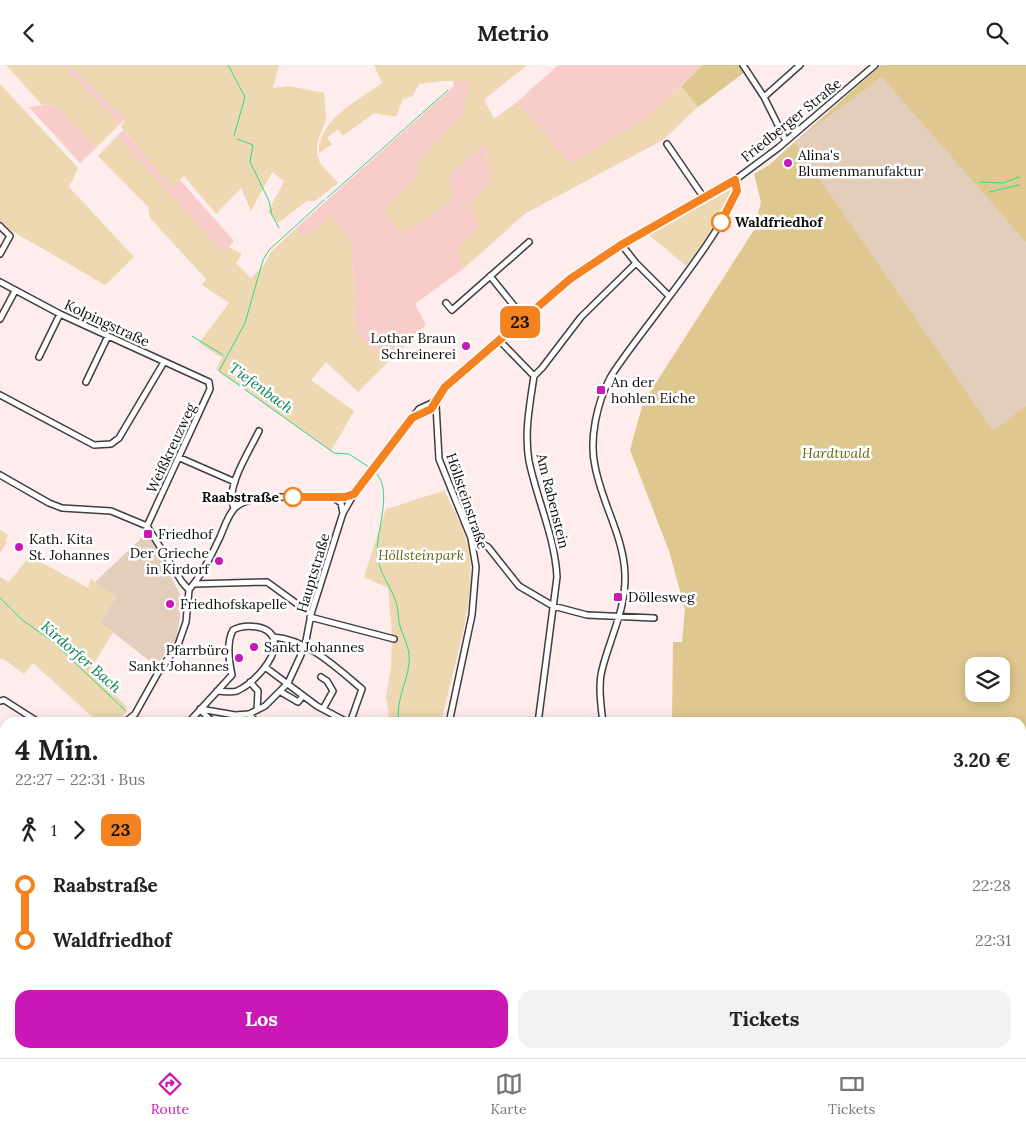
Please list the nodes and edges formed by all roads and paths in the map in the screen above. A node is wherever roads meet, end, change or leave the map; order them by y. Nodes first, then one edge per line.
1 (743, 65) edge
2 (800, 65) edge
3 (875, 65) edge
4 (764, 97) junction
5 (786, 141) junction
6 (667, 144) dead end
7 (735, 180) junction
8 (704, 198) junction
9 (0, 226) edge
10 (529, 242) dead end
11 (621, 245) junction
12 (0, 254) edge
13 (636, 263) junction
14 (490, 276) junction
15 (0, 282) edge
16 (15, 291) junction
17 (669, 296) junction
18 (446, 303) dead end
19 (60, 314) junction
20 (524, 318) junction
21 (0, 319) edge
22 (108, 336) junction
23 (499, 340) junction
24 (39, 357) dead end
25 (164, 362) junction
26 (534, 375) junction
27 (207, 379) joint
28 (86, 382) dead end
29 (0, 395) edge
30 (436, 405) junction
31 (259, 431) dead end
32 (180, 458) junction
33 (0, 475) edge
34 (235, 482) junction
35 (354, 494) junction
36 (334, 497) junction
37 (234, 509) junction
38 (343, 513) junction
39 (147, 526) junction
40 (470, 538) junction
41 (194, 584) junction
42 (189, 590) junction
43 (553, 606) junction
44 (620, 615) junction
45 (310, 616) junction
46 (654, 618) dead end
47 (272, 637) junction
48 (394, 639) dead end
49 (305, 646) junction
50 (265, 667) junction
51 (321, 677) dead end
52 (250, 682) junction
53 (288, 683) junction
54 (217, 691) junction
55 (281, 691) junction
56 (303, 695) junction
57 (0, 701) edge
58 (200, 709) junction
59 (323, 709) junction
60 (257, 710) junction
61 (250, 714) junction
62 (243, 715) joint
63 (335, 716) edge
64 (31, 717) edge
65 (136, 717) edge
66 (193, 717) edge
67 (208, 717) edge
68 (252, 717) edge
69 (352, 717) edge
70 (450, 717) edge
71 (539, 717) edge
72 (602, 717) edge

1 - 4 street
2 - 4 street
3 - 5 street, Friedberger Straße
4 - 5 street
5 - 7 street, Friedberger Straße
6 - 8 street
7 - 8 street, Friedberger Straße
7 - 17 street
8 - 11 street, Friedberger Straße
9 - 12 street
10 - 14 street
11 - 13 street
11 - 20 street, Friedberger Straße
13 - 17 street
13 - 26 street
14 - 18 street
14 - 20 street
15 - 16 street, Kolpingstraße
16 - 19 street, Kolpingstraße
16 - 21 street
17 - 44 street
19 - 22 street, Kolpingstraße
19 - 24 street
20 - 23 street, Friedberger Straße
22 - 25 street, Kolpingstraße
22 - 28 street
23 - 26 street
23 - 30 street, Friedberger Straße
25 - 27 street, Kolpingstraße
25 - 29 street
26 - 43 street, Am Rabenstein
27 - 32 street, Weißkreuzweg
30 - 35 street
30 - 40 street, Höllsteinstraße
31 - 34 street
32 - 34 street
32 - 39 street, Weißkreuzweg
33 - 39 street
34 - 37 street
35 - 36 street
35 - 38 street, Hauptstraße
36 - 37 street
36 - 38 street
37 - 41 street
38 - 45 street, Hauptstraße
39 - 42 street
40 - 43 street
40 - 70 street, Höllsteinstraße
41 - 42 street
41 - 45 street
42 - 65 street
43 - 44 street
43 - 71 street, Am Rabenstein
44 - 46 street
44 - 72 street
45 - 48 street
45 - 49 street, Hauptstraße
47 - 49 street
47 - 50 street
47 - 54 street
49 - 53 street, Hauptstraße
49 - 69 street
50 - 52 street
50 - 53 street
51 - 59 street
52 - 54 street
52 - 60 street
53 - 55 street, Hauptstraße
53 - 56 street
54 - 58 street
55 - 56 street
55 - 60 street, Hauptstraße
56 - 59 street
57 - 64 street
58 - 62 street, Hauptstraße
58 - 66 street
58 - 67 street
59 - 63 street
60 - 61 street, Hauptstraße
61 - 62 street, Hauptstraße
61 - 68 street

